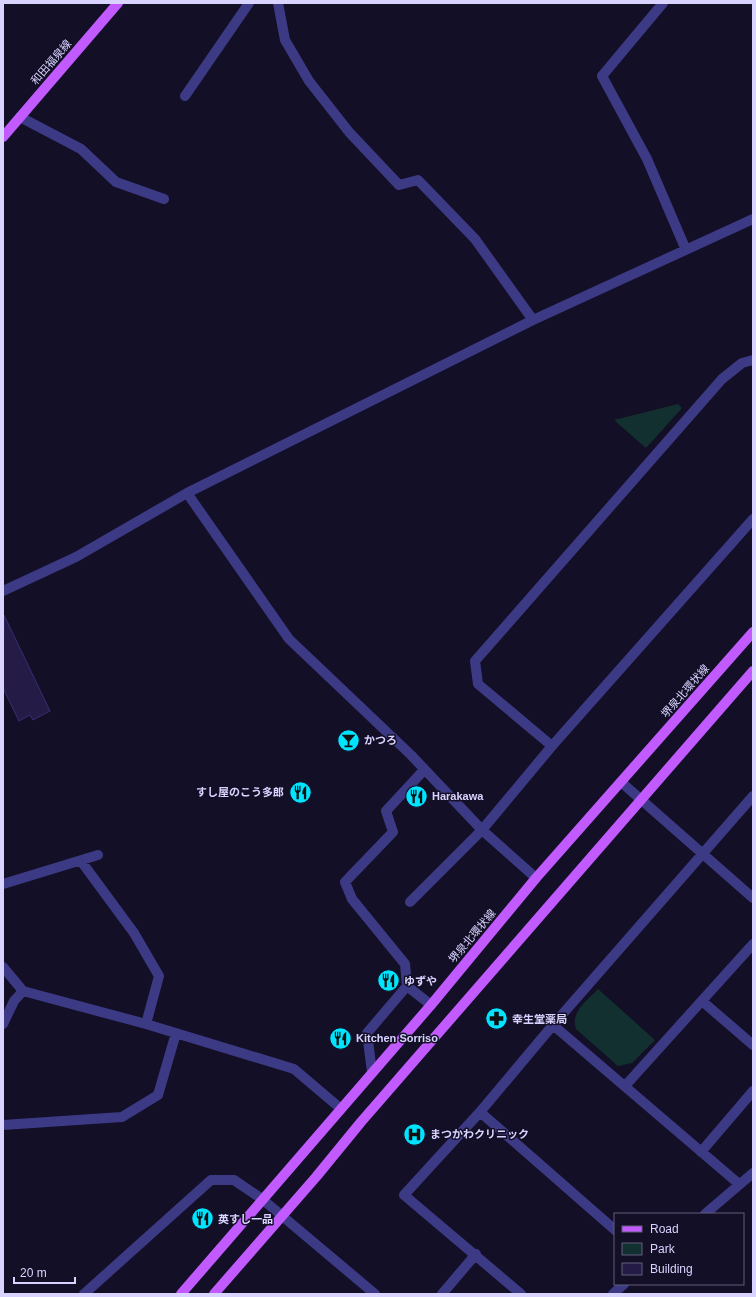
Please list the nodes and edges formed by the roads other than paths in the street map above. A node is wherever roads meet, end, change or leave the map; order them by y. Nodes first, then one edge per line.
1 (118, 3) edge
2 (249, 3) edge
3 (278, 3) edge
4 (663, 3) edge
5 (185, 96) dead end
6 (20, 117) junction
7 (3, 137) edge
8 (164, 199) dead end
9 (753, 219) edge
10 (686, 250) junction
11 (533, 320) junction
12 (753, 360) edge
13 (187, 493) junction
14 (753, 518) edge
15 (3, 591) edge
16 (753, 632) edge
17 (753, 671) edge
18 (552, 746) junction
19 (424, 770) junction
20 (621, 782) junction
21 (753, 796) edge
22 (642, 800) junction
23 (482, 830) junction
24 (98, 855) dead end
25 (702, 855) junction
26 (81, 861) junction
27 (536, 878) junction
28 (3, 884) edge
29 (753, 898) edge
30 (410, 902) dead end
31 (753, 944) edge
32 (3, 967) edge
33 (407, 986) junction
34 (24, 991) junction
35 (702, 1002) junction
36 (430, 1005) junction
37 (3, 1024) edge
38 (146, 1024) junction
39 (553, 1025) junction
40 (176, 1033) junction
41 (753, 1045) edge
42 (372, 1072) junction
43 (625, 1086) junction
44 (753, 1091) edge
45 (340, 1108) junction
46 (480, 1112) junction
47 (3, 1125) edge
48 (700, 1152) junction
49 (753, 1173) edge
50 (739, 1184) junction
51 (262, 1199) junction
52 (706, 1213) edge
53 (283, 1215) junction
54 (614, 1229) edge
55 (476, 1254) junction
56 (623, 1285) edge
57 (84, 1294) edge
58 (180, 1294) edge
59 (214, 1294) edge
60 (375, 1294) edge
61 (442, 1294) edge
62 (521, 1294) edge
63 (612, 1294) edge

1 - 6 main road, 和田福泉線
2 - 5 street
3 - 11 street
4 - 10 street
6 - 7 main road, 和田福泉線
6 - 8 street
9 - 10 street
10 - 11 street
11 - 13 street
12 - 18 street
13 - 15 street
13 - 19 street
14 - 18 street
16 - 20 main road, 堺泉北環状線
17 - 22 main road
18 - 23 street
19 - 23 street
19 - 33 street
20 - 22 street
20 - 27 main road, 堺泉北環状線
21 - 25 street
22 - 25 street
22 - 53 main road
23 - 27 street
23 - 30 street
24 - 26 street
25 - 29 street
25 - 39 street
26 - 28 street
26 - 38 street
27 - 36 main road, 堺泉北環状線
31 - 35 street
32 - 34 street
33 - 36 street
33 - 42 street
34 - 37 street
34 - 38 street
35 - 41 street
35 - 43 street
36 - 42 main road, 堺泉北環状線
38 - 40 street
39 - 43 street
39 - 46 street
40 - 45 street
40 - 47 street
42 - 45 main road, 堺泉北環状線
43 - 48 street
44 - 48 street
45 - 51 main road, 堺泉北環状線
46 - 54 street
46 - 55 street
48 - 50 street
49 - 50 street
50 - 52 street
51 - 53 street
51 - 57 street
51 - 58 main road, 堺泉北環状線
53 - 59 main road
53 - 60 street
55 - 61 street
55 - 62 street
56 - 63 street

